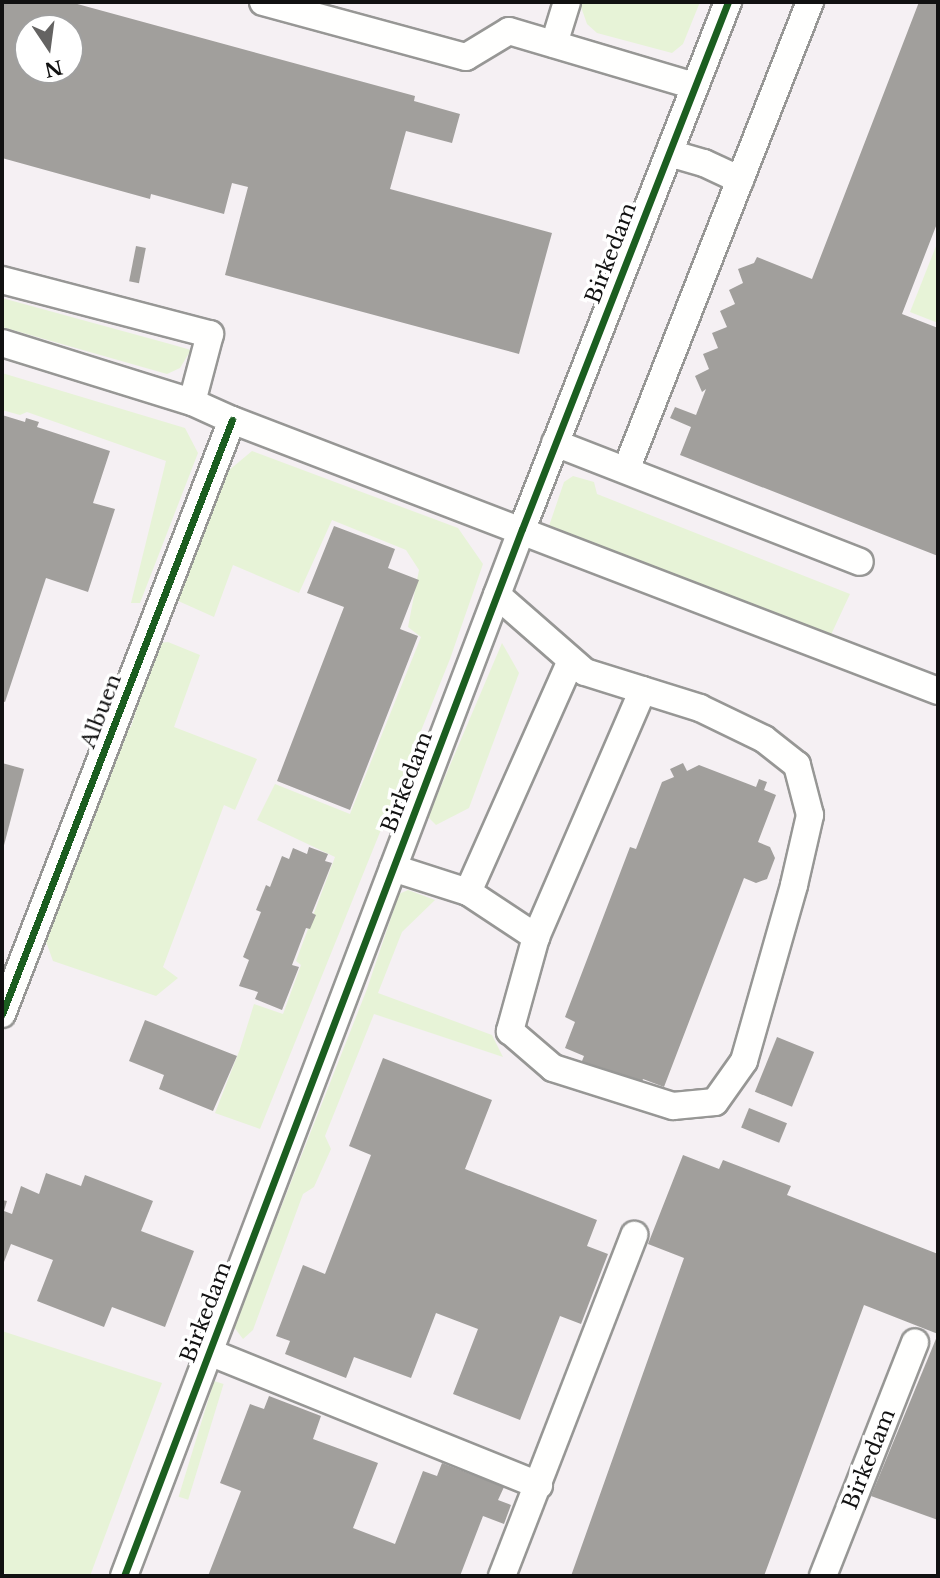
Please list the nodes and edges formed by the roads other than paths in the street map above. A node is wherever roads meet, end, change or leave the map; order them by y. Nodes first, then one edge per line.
1 (263, 2) edge
2 (567, 2) edge
3 (728, 2) edge
4 (810, 2) edge
5 (554, 44) junction
6 (695, 86) junction
7 (668, 153) junction
8 (740, 180) junction
9 (2, 280) edge
10 (2, 343) edge
11 (192, 402) junction
12 (232, 420) junction
13 (555, 443) junction
14 (626, 470) junction
15 (522, 529) junction
16 (860, 562) dead end
17 (497, 595) junction
18 (571, 661) junction
19 (643, 690) junction
20 (938, 691) edge
21 (393, 868) junction
22 (468, 892) junction
23 (536, 937) junction
24 (2, 1014) edge
25 (634, 1236) dead end
26 (915, 1342) dead end
27 (209, 1352) junction
28 (539, 1485) junction
29 (124, 1576) edge
30 (502, 1576) edge
31 (823, 1576) edge

1 - 5 street
2 - 5 street
3 - 6 street, Birkedam
4 - 8 street
5 - 6 street
6 - 7 street, Birkedam
7 - 8 street
7 - 13 street, Birkedam
8 - 14 street
9 - 11 street
10 - 11 street
11 - 12 street
12 - 15 street
12 - 24 street, Albuen
13 - 14 street
13 - 15 street, Birkedam
14 - 16 street
15 - 17 street, Birkedam
15 - 20 street
17 - 18 street
17 - 21 street, Birkedam
18 - 19 street
18 - 22 street
19 - 23 street
19 - 23 street
21 - 22 street
21 - 27 street, Birkedam
22 - 23 street
25 - 28 street
26 - 31 street, Birkedam
27 - 28 street
27 - 29 street, Birkedam
28 - 30 street

